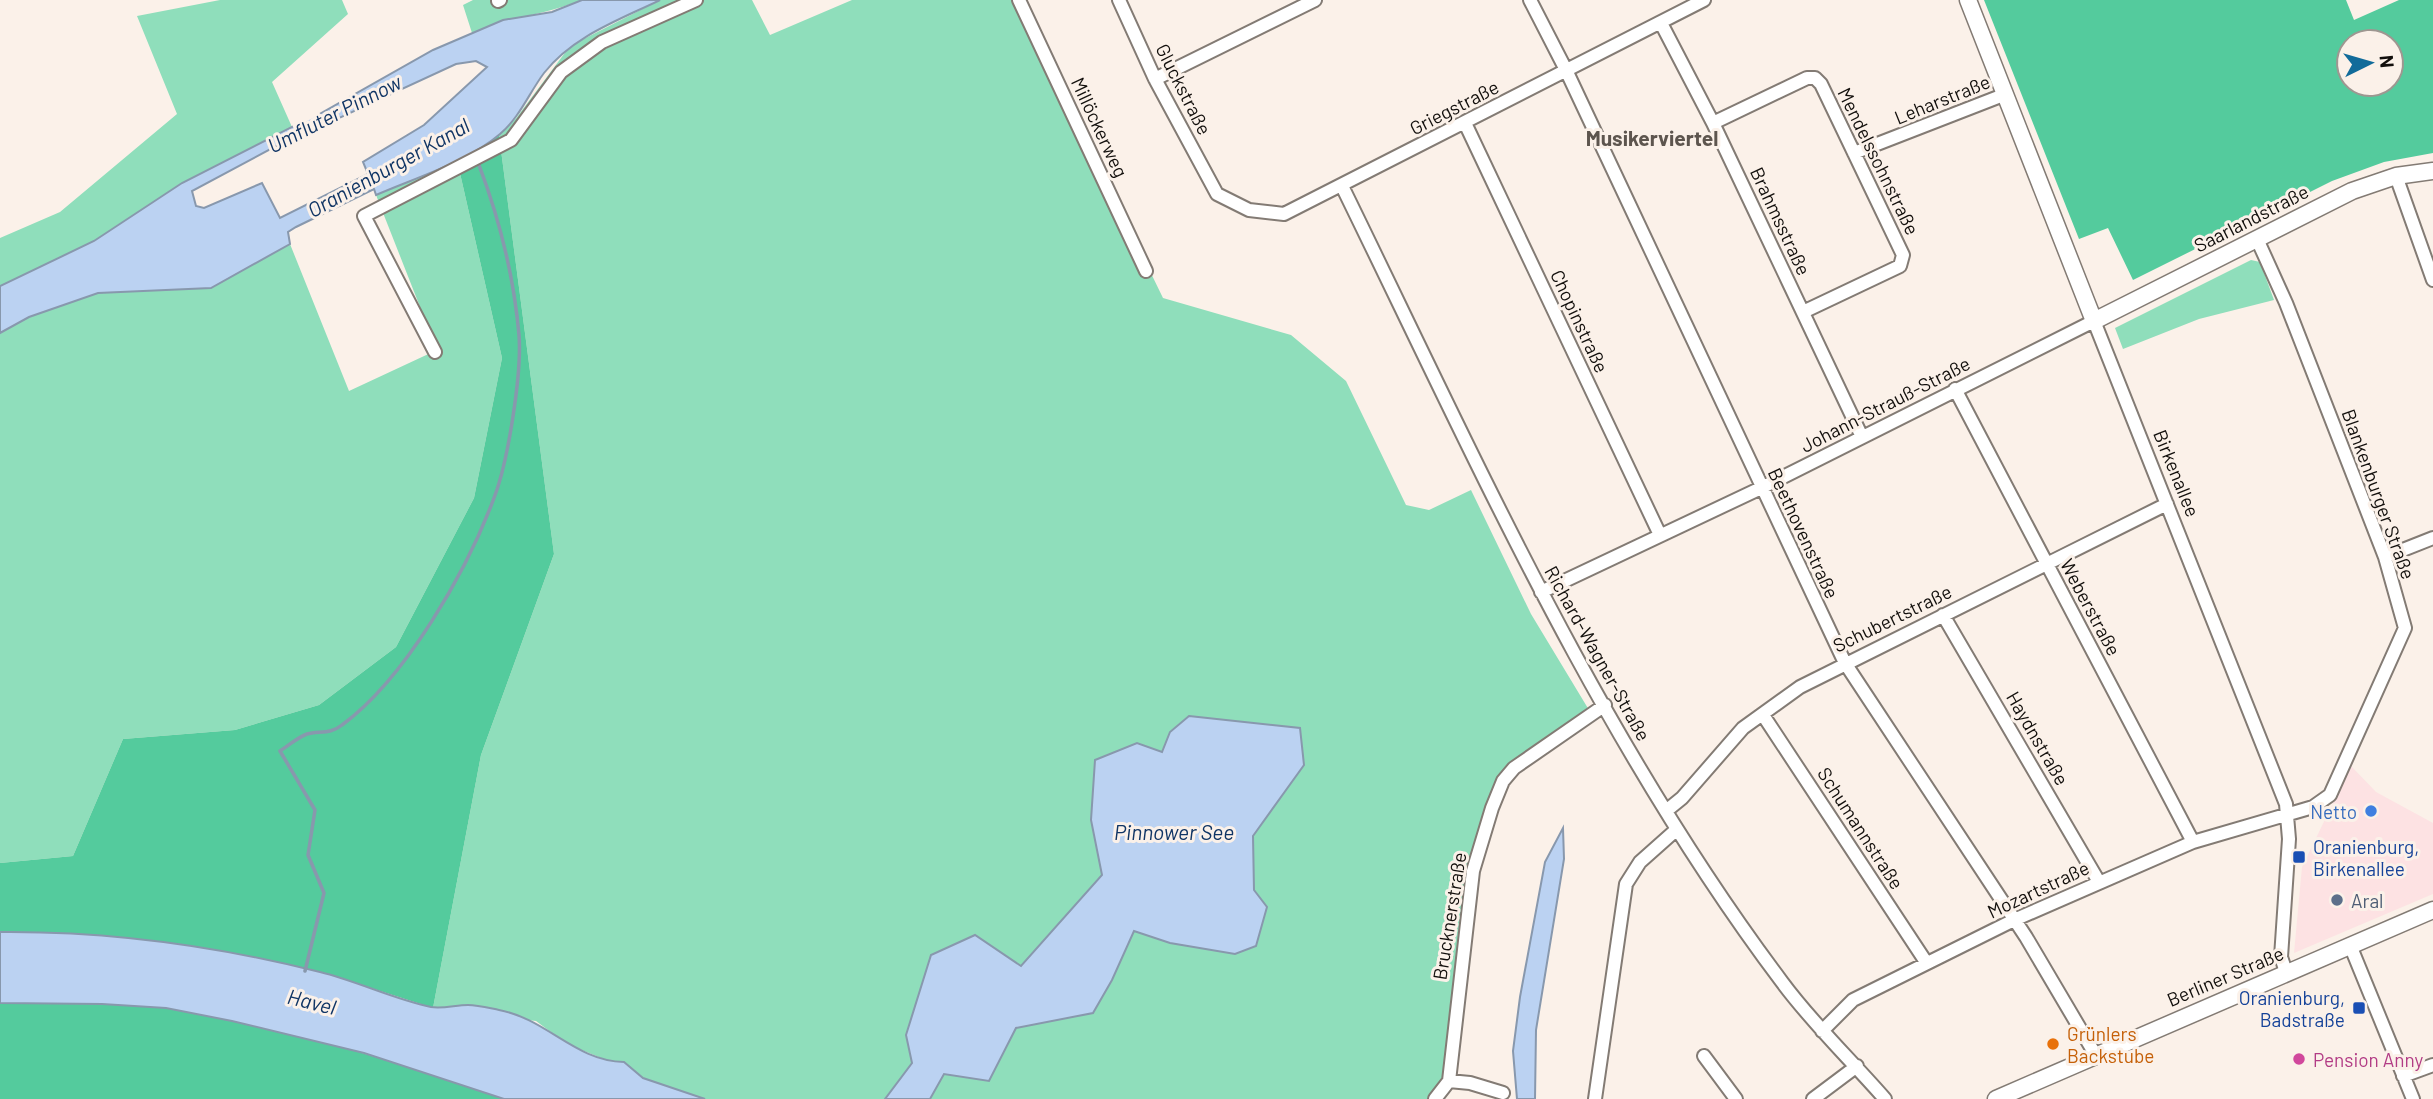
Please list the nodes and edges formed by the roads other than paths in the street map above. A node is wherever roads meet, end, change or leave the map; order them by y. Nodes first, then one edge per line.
1 (696, 0) edge
2 (1019, 0) edge
3 (1119, 0) edge
4 (1315, 0) edge
5 (1530, 0) edge
6 (1704, 0) edge
7 (1968, 0) edge
8 (1661, 23) junction
9 (1566, 70) junction
10 (1155, 79) junction
11 (2006, 94) junction
12 (1713, 123) junction
13 (1465, 124) junction
14 (1854, 153) junction
15 (2433, 171) edge
16 (2396, 176) junction
17 (1342, 186) junction
18 (1217, 194) joint
19 (2257, 239) junction
20 (1146, 271) dead end
21 (2433, 280) edge
22 (1803, 312) junction
23 (2094, 321) junction
24 (436, 352) dead end
25 (1955, 389) junction
26 (1862, 437) junction
27 (1761, 488) junction
28 (2167, 504) junction
29 (1660, 535) junction
30 (2433, 538) edge
31 (2385, 557) junction
32 (2047, 565) junction
33 (1541, 592) junction
34 (1943, 615) junction
35 (1845, 663) junction
36 (1605, 705) junction
37 (1763, 715) junction
38 (1666, 811) junction
39 (2287, 815) junction
40 (1676, 830) junction
41 (2193, 842) junction
42 (2099, 881) junction
43 (2433, 910) edge
44 (2014, 920) junction
45 (2350, 945) junction
46 (1926, 962) junction
47 (2286, 972) junction
48 (1822, 1031) junction
49 (2095, 1054) junction
50 (1704, 1056) dead end
51 (2433, 1065) edge
52 (1857, 1066) junction
53 (2403, 1076) junction
54 (1449, 1081) junction
55 (1503, 1093) dead end
56 (1435, 1099) edge
57 (1595, 1099) edge
58 (1735, 1099) edge
59 (1812, 1099) edge
60 (1885, 1099) edge
61 (1996, 1099) edge
62 (2413, 1099) edge

1 - 24 street
2 - 20 street, Millöckerweg
3 - 10 street, Gluckstraße
4 - 10 street
5 - 9 street, Beethovenstraße
6 - 8 street, Griegstraße
7 - 11 street, Birkenallee
8 - 9 street, Griegstraße
8 - 12 street, Brahmsstraße
9 - 13 street, Griegstraße
9 - 27 street, Beethovenstraße
10 - 18 street, Gluckstraße
11 - 14 street, Leharstraße
11 - 23 street, Birkenallee
12 - 14 street, Mendelssohnstraße
12 - 22 street, Brahmsstraße
13 - 17 street, Griegstraße
13 - 29 street, Chopinstraße
14 - 22 street, Mendelssohnstraße
15 - 16 street, Saarlandstraße
16 - 19 street, Saarlandstraße
16 - 21 street
17 - 18 street, Griegstraße
17 - 33 street, Richard-Wagner-Straße
19 - 23 street, Saarlandstraße
19 - 31 street, Blankenburger Straße
22 - 26 street, Brahmsstraße
23 - 25 street, Johann-Strauß-Straße
23 - 28 street, Birkenallee
25 - 26 street, Johann-Strauß-Straße
25 - 32 street, Weberstraße
26 - 27 street, Johann-Strauß-Straße
27 - 29 street, Johann-Strauß-Straße
27 - 35 street, Beethovenstraße
28 - 32 street, Schubertstraße
28 - 39 street, Birkenallee
29 - 33 street, Johann-Strauß-Straße
30 - 31 street
31 - 39 street, Blankenburger Straße
32 - 34 street, Schubertstraße
32 - 41 street, Weberstraße
33 - 36 street, Richard-Wagner-Straße
34 - 35 street, Schubertstraße
34 - 42 street, Haydnstraße
35 - 37 street, Schubertstraße
35 - 44 street, Beethovenstraße
36 - 38 street, Richard-Wagner-Straße
36 - 54 street, Brucknerstraße
37 - 38 street, Schubertstraße
37 - 46 street, Schumannstraße
38 - 40 street, Richard-Wagner-Straße
39 - 41 street, Mozartstraße
39 - 47 street, Birkenallee
40 - 48 street, Richard-Wagner-Straße
40 - 57 street
41 - 42 street, Mozartstraße
42 - 44 street, Mozartstraße
43 - 45 street, Berliner Straße
44 - 46 street, Mozartstraße
44 - 49 street, Beethovenstraße
45 - 47 street, Berliner Straße
45 - 53 street
46 - 48 street, Mozartstraße
47 - 49 street, Berliner Straße
48 - 52 street, Richard-Wagner-Straße
49 - 61 street, Berliner Straße
50 - 58 street
51 - 53 street
52 - 59 street
52 - 60 street, Richard-Wagner-Straße
53 - 62 street
54 - 55 street
54 - 56 street

